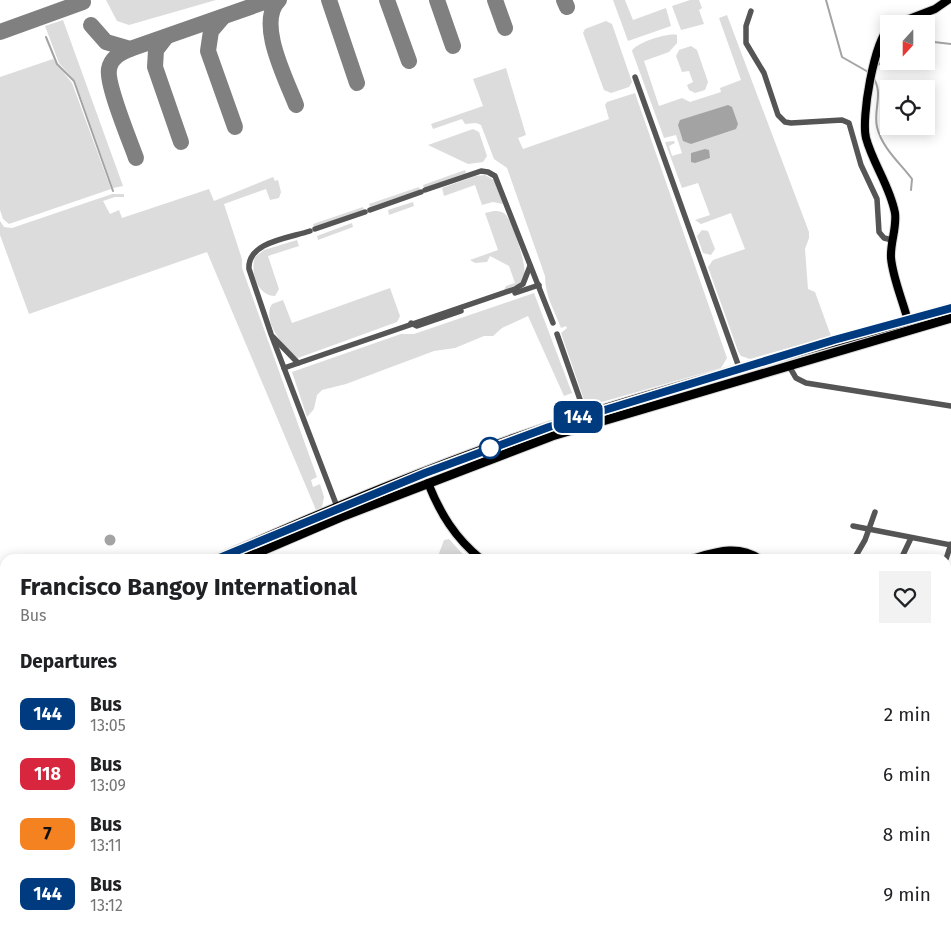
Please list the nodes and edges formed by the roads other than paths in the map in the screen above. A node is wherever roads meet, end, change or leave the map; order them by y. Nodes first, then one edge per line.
1 (948, 0) edge
2 (751, 10) dead end
3 (919, 15) edge
4 (880, 42) edge
5 (635, 77) dead end
6 (892, 240) junction
7 (530, 266) junction
8 (539, 285) junction
9 (949, 314) edge
10 (908, 321) junction
11 (411, 323) junction
12 (553, 323) dead end
13 (271, 334) junction
14 (557, 334) dead end
15 (834, 340) junction
16 (838, 351) junction
17 (298, 362) junction
18 (789, 366) junction
19 (284, 368) junction
20 (740, 370) junction
21 (755, 377) junction
22 (737, 383) junction
23 (951, 406) edge
24 (585, 415) junction
25 (589, 425) junction
26 (428, 483) junction
27 (338, 508) junction
28 (875, 512) dead end
29 (342, 517) junction
30 (853, 526) dead end
31 (870, 530) junction
32 (911, 538) junction
33 (951, 545) edge
34 (230, 554) edge
35 (256, 554) edge
36 (470, 554) edge
37 (714, 554) edge
38 (751, 554) edge
39 (857, 554) edge
40 (904, 554) edge

1 - 3 main road
2 - 6 street
4 - 6 main road
5 - 20 street
6 - 10 main road
7 - 8 street
7 - 11 street
7 - 13 street
8 - 11 street
8 - 12 street
9 - 10 highway
9 - 16 highway
10 - 15 highway
11 - 17 street
13 - 17 street
13 - 19 street
14 - 24 street
15 - 16 highway
15 - 20 highway
16 - 18 highway
17 - 19 street
18 - 21 highway
18 - 23 street
19 - 27 street
20 - 21 highway
20 - 22 highway
20 - 24 highway
21 - 22 highway
22 - 25 highway
24 - 25 street
24 - 27 highway
25 - 26 highway
26 - 29 highway
26 - 36 main road
27 - 29 street
27 - 34 highway
28 - 31 street
29 - 35 highway
30 - 31 street
31 - 32 street
31 - 39 street
32 - 33 street
32 - 40 street
37 - 38 main road

